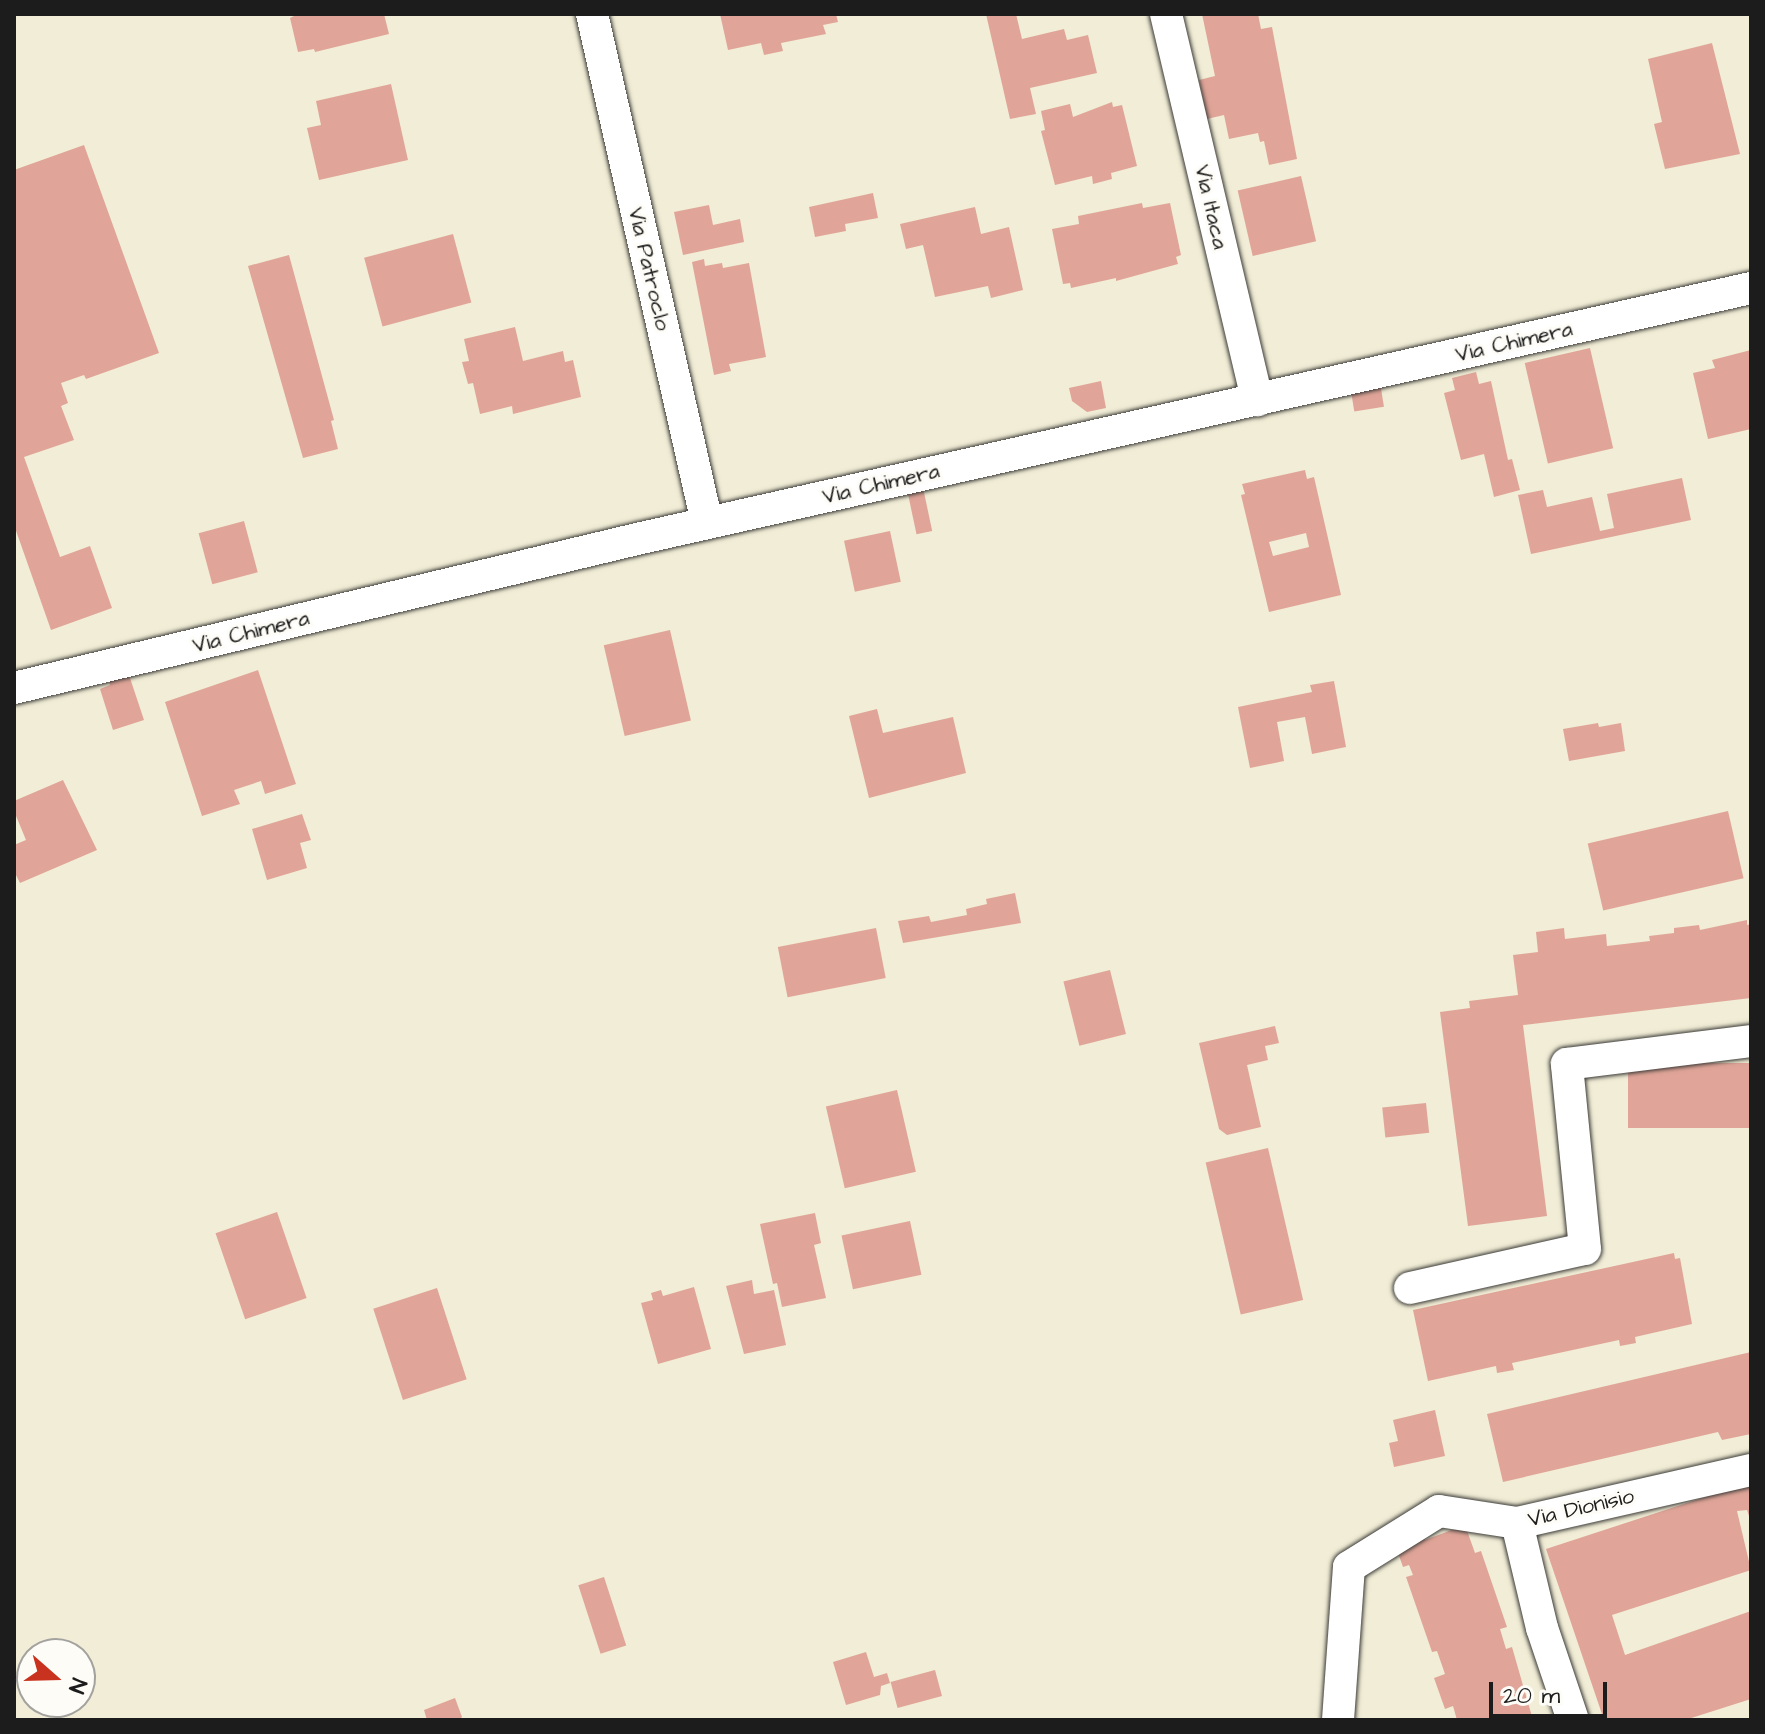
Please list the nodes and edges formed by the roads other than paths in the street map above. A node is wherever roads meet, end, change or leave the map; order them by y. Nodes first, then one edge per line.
1 (592, 14) edge
2 (1166, 14) edge
3 (1751, 288) edge
4 (1257, 400) junction
5 (707, 523) junction
6 (14, 688) edge
7 (1751, 1041) edge
8 (1410, 1288) dead end
9 (1751, 1470) edge
10 (1517, 1523) junction
11 (1338, 1720) edge
12 (1573, 1720) edge

1 - 5 street, Via Patroclo
2 - 4 street, Via Itaca
3 - 4 street, Via Chimera
4 - 5 street, Via Chimera
5 - 6 street, Via Chimera
7 - 8 street
9 - 10 street, Via Dionisio
10 - 11 street
10 - 12 street, Via Dionisio

